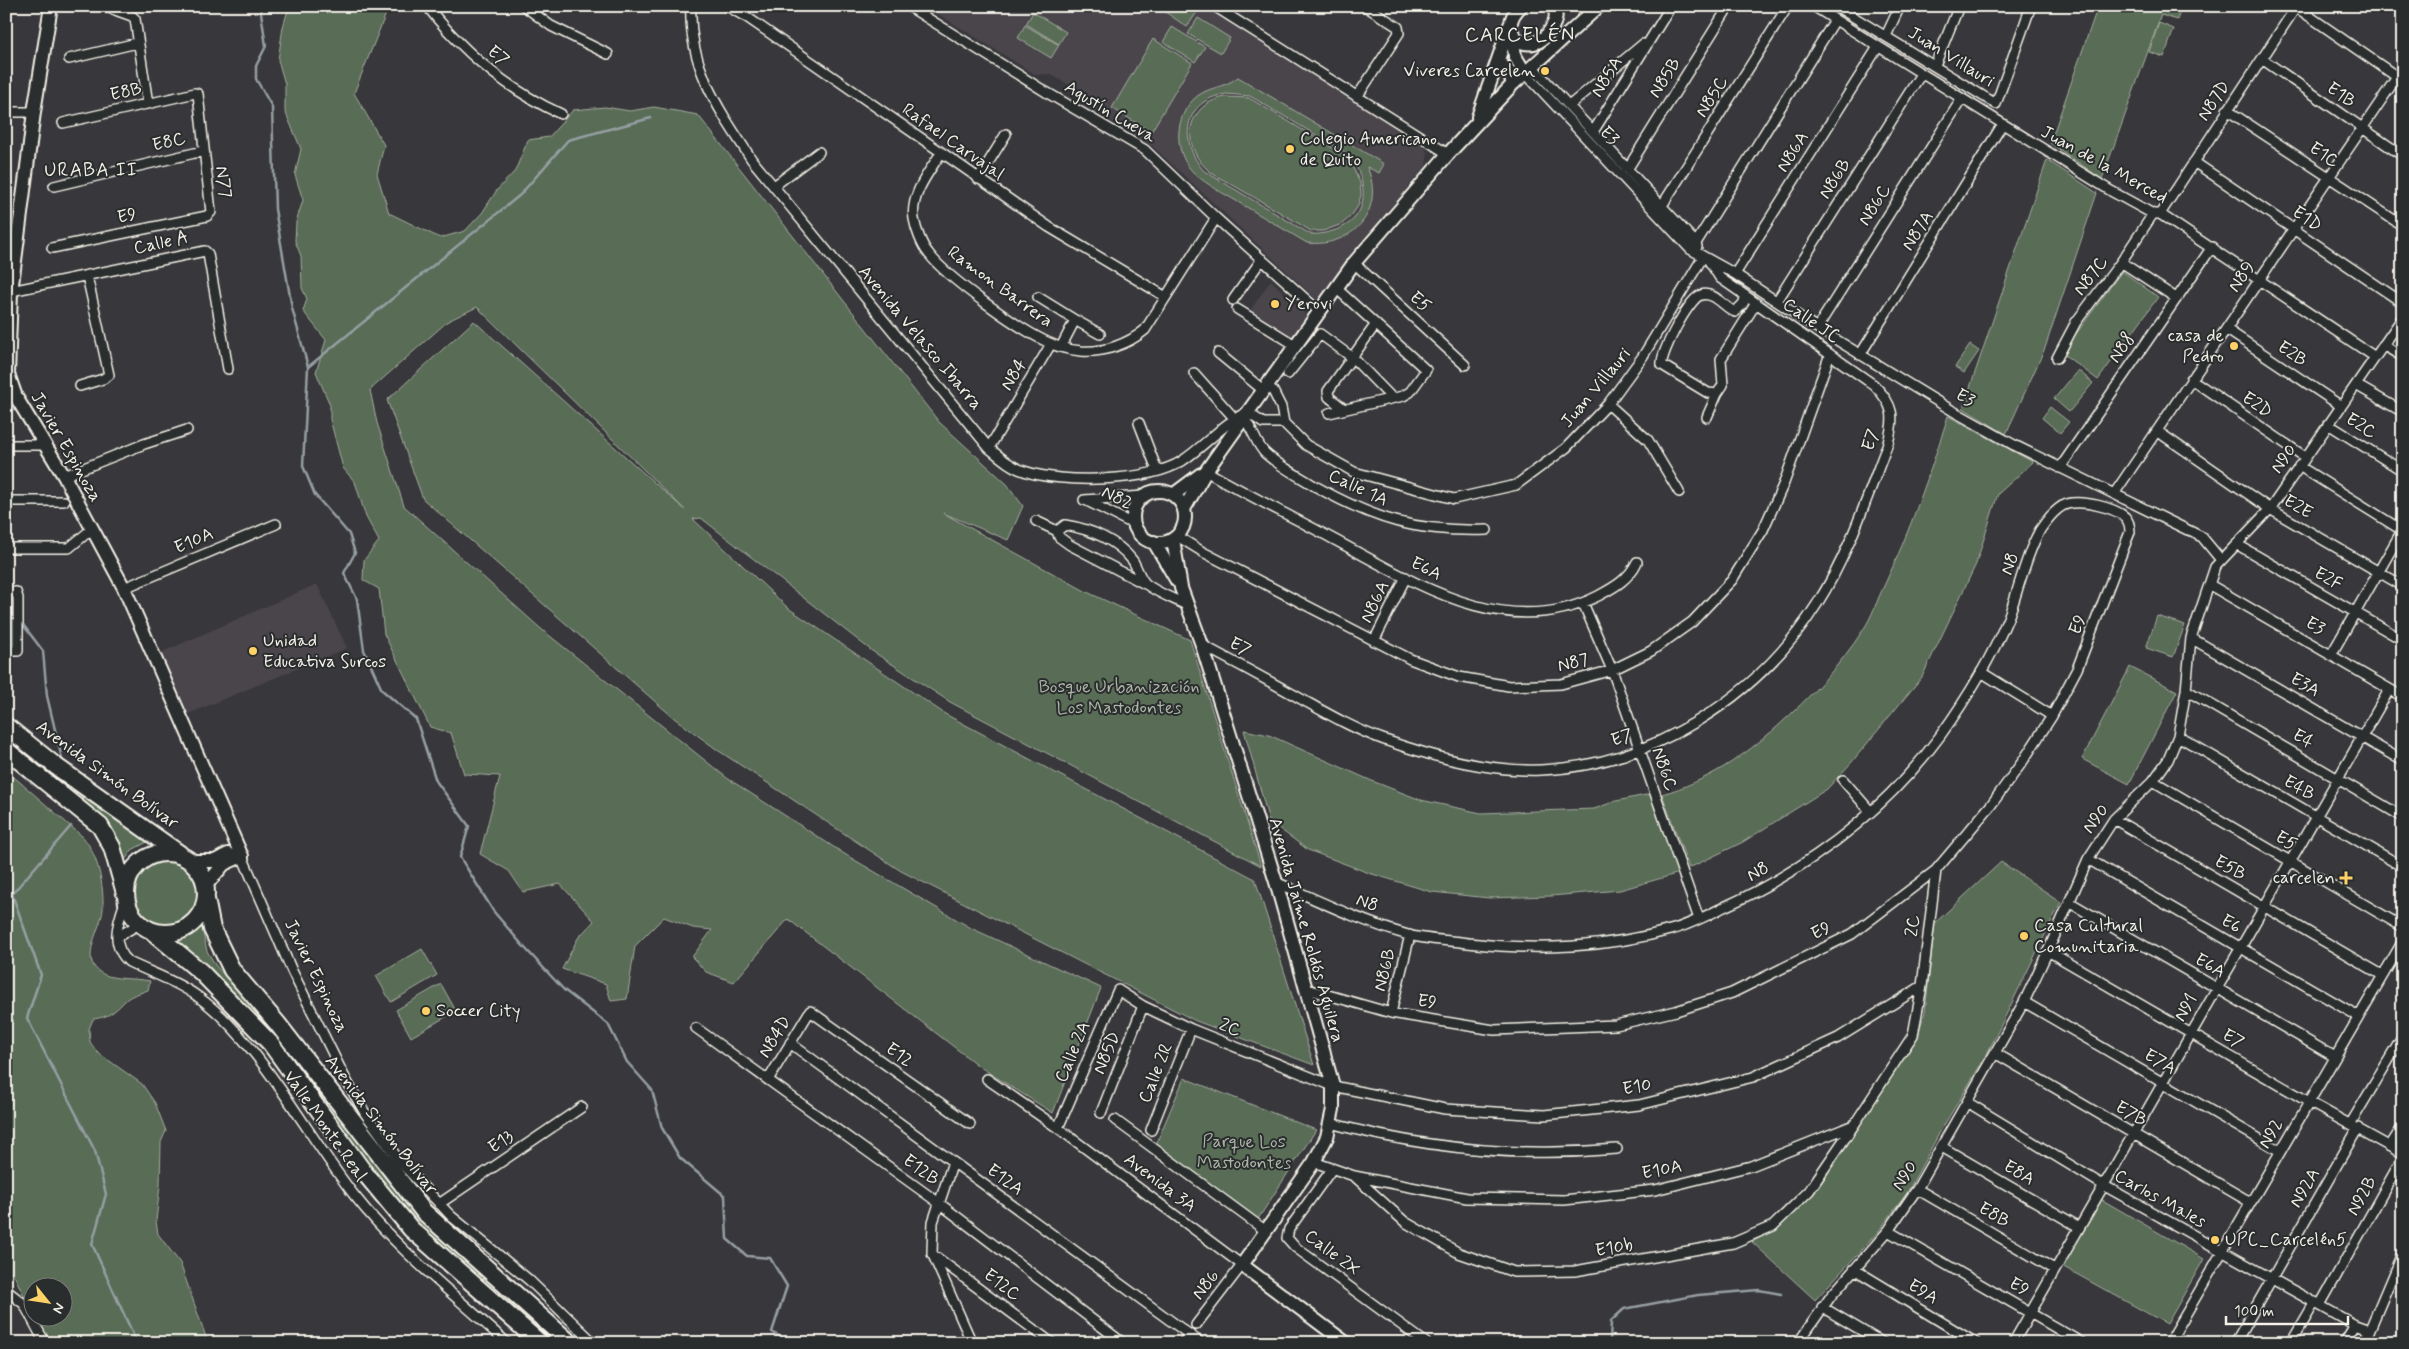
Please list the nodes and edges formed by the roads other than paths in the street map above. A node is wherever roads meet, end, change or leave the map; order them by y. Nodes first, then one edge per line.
1 (51, 6) edge
2 (104, 6) edge
3 (427, 6) edge
4 (524, 6) edge
5 (691, 6) edge
6 (727, 6) edge
7 (908, 6) edge
8 (1214, 6) edge
9 (1366, 6) edge
10 (1507, 6) edge
11 (1521, 6) edge
12 (1554, 6) edge
13 (1599, 6) edge
14 (1671, 6) edge
15 (1730, 6) edge
16 (1788, 6) edge
17 (1813, 6) edge
18 (1840, 6) edge
19 (1900, 6) edge
20 (1959, 6) edge
21 (2031, 6) edge
22 (2296, 7) edge
23 (1835, 20) junction
24 (1511, 26) junction
25 (1886, 36) junction
26 (1543, 39) junction
27 (1649, 39) junction
28 (137, 43) junction
29 (1878, 47) junction
30 (608, 54) dead end
31 (69, 59) dead end
32 (2262, 59) junction
33 (1498, 61) junction
34 (1934, 65) junction
35 (1528, 69) junction
36 (1921, 74) junction
37 (2400, 79) edge
38 (1513, 84) junction
39 (195, 92) joint
40 (1357, 98) junction
41 (1961, 100) junction
42 (148, 104) junction
43 (1569, 106) junction
44 (2228, 110) junction
45 (6, 112) edge
46 (34, 112) junction
47 (561, 114) dead end
48 (63, 122) dead end
49 (1476, 123) junction
50 (2002, 125) junction
51 (2362, 129) junction
52 (1593, 132) junction
53 (1006, 134) dead end
54 (203, 151) junction
55 (818, 152) dead end
56 (941, 153) junction
57 (1448, 154) junction
58 (2403, 156) edge
59 (2194, 162) junction
60 (1628, 168) junction
61 (978, 179) junction
62 (2329, 179) junction
63 (54, 186) dead end
64 (774, 186) junction
65 (1662, 204) junction
66 (2156, 214) junction
67 (207, 216) joint
68 (1216, 218) junction
69 (2403, 226) edge
70 (2294, 230) junction
71 (1696, 243) junction
72 (2212, 247) junction
73 (52, 248) dead end
74 (1703, 257) junction
75 (1262, 259) junction
76 (2121, 262) junction
77 (1354, 263) junction
78 (1736, 274) junction
79 (87, 276) junction
80 (2260, 280) junction
81 (1336, 288) junction
82 (9, 292) edge
83 (1746, 296) junction
84 (1038, 297) dead end
85 (1166, 298) junction
86 (2176, 298) junction
87 (1233, 300) dead end
88 (1777, 301) junction
89 (1756, 303) junction
90 (2403, 303) edge
91 (1237, 309) dead end
92 (1320, 312) junction
93 (2403, 317) edge
94 (1075, 320) junction
95 (1376, 324) junction
96 (1817, 328) junction
97 (2226, 329) junction
98 (1100, 334) dead end
99 (1051, 344) junction
100 (2383, 345) junction
101 (1295, 346) junction
102 (1061, 347) junction
103 (1218, 353) dead end
104 (1830, 354) junction
105 (1860, 355) junction
106 (2375, 357) junction
107 (2403, 357) edge
108 (1353, 358) junction
109 (2057, 358) dead end
110 (1465, 365) dead end
111 (228, 369) dead end
112 (1194, 373) dead end
113 (1288, 374) dead end
114 (2191, 379) junction
115 (2356, 385) junction
116 (80, 386) dead end
117 (1265, 387) junction
118 (1717, 394) junction
119 (1392, 398) junction
120 (1608, 404) junction
121 (2341, 406) junction
122 (1344, 408) junction
123 (1892, 411) joint
124 (2403, 412) edge
125 (1329, 413) dead end
126 (1242, 416) junction
127 (1707, 417) dead end
128 (1138, 423) dead end
129 (1284, 423) junction
130 (2328, 424) junction
131 (187, 430) dead end
132 (2157, 431) junction
133 (6, 445) edge
134 (46, 445) junction
135 (989, 448) junction
136 (2305, 457) junction
137 (2299, 466) junction
138 (2060, 468) junction
139 (1157, 470) junction
140 (1206, 471) junction
141 (2403, 471) edge
142 (64, 476) junction
143 (1679, 492) dead end
144 (2114, 494) junction
145 (1173, 495) junction
146 (1144, 496) junction
147 (6, 501) edge
148 (64, 501) dead end
149 (2080, 503) joint
150 (1184, 509) junction
151 (2270, 509) junction
152 (1036, 521) dead end
153 (276, 524) dead end
154 (1135, 525) junction
155 (93, 528) junction
156 (1487, 530) dead end
157 (2403, 530) edge
158 (1057, 531) junction
159 (1175, 537) junction
160 (1154, 542) junction
161 (2238, 545) junction
162 (6, 548) edge
163 (2221, 560) junction
164 (1637, 562) dead end
165 (2379, 573) junction
166 (1406, 577) junction
167 (1145, 584) junction
168 (2210, 585) junction
169 (2403, 586) edge
170 (124, 588) junction
171 (1182, 588) junction
172 (6, 592) edge
173 (1583, 603) junction
174 (1188, 606) junction
175 (2355, 614) junction
176 (2191, 638) junction
177 (2403, 640) edge
178 (1374, 641) junction
179 (1202, 645) junction
180 (6, 651) edge
181 (2331, 655) junction
182 (1612, 670) junction
183 (1982, 672) junction
184 (2186, 690) junction
185 (2389, 690) junction
186 (2403, 697) edge
187 (2052, 716) junction
188 (6, 726) edge
189 (2178, 736) junction
190 (2362, 737) junction
191 (1640, 749) junction
192 (6, 750) edge
193 (2403, 761) edge
194 (2338, 779) junction
195 (1843, 780) dead end
196 (2153, 781) junction
197 (1872, 812) junction
198 (2316, 816) junction
199 (2403, 817) edge
200 (2114, 819) junction
201 (240, 851) junction
202 (187, 859) junction
203 (2088, 859) junction
204 (2290, 862) junction
205 (2403, 867) edge
206 (1936, 870) junction
207 (1276, 882) junction
208 (206, 892) junction
209 (126, 897) junction
210 (2070, 902) junction
211 (2264, 906) junction
212 (1699, 919) junction
213 (2403, 927) edge
214 (146, 928) junction
215 (1410, 935) junction
216 (117, 937) junction
217 (2403, 941) edge
218 (2240, 948) junction
219 (2048, 951) junction
220 (2400, 951) edge
221 (2382, 975) junction
222 (1922, 986) junction
223 (2216, 988) junction
224 (1307, 989) junction
225 (1118, 990) joint
226 (2024, 1002) junction
227 (1143, 1006) junction
228 (810, 1011) joint
229 (1391, 1013) junction
230 (2358, 1016) junction
231 (696, 1028) dead end
232 (1191, 1029) junction
233 (2191, 1033) junction
234 (2403, 1036) edge
235 (790, 1043) junction
236 (1995, 1053) junction
237 (2335, 1057) junction
238 (987, 1079) dead end
239 (768, 1080) junction
240 (2162, 1082) junction
241 (1333, 1086) junction
242 (1966, 1102) junction
243 (2308, 1102) junction
244 (582, 1107) dead end
245 (1101, 1113) dead end
246 (1115, 1120) dead end
247 (1330, 1123) junction
248 (970, 1124) dead end
249 (1854, 1124) junction
250 (2355, 1126) junction
251 (2403, 1126) edge
252 (1058, 1128) junction
253 (1151, 1130) dead end
254 (2133, 1133) junction
255 (2390, 1146) junction
256 (1942, 1147) junction
257 (1617, 1150) dead end
258 (2280, 1151) junction
259 (2403, 1155) edge
260 (953, 1162) junction
261 (1314, 1162) junction
262 (1332, 1169) junction
263 (1354, 1176) junction
264 (2103, 1185) junction
265 (1917, 1189) junction
266 (2250, 1202) junction
267 (939, 1203) junction
268 (440, 1204) junction
269 (2079, 1226) junction
270 (1266, 1231) junction
271 (1888, 1231) junction
272 (2403, 1251) edge
273 (2222, 1252) junction
274 (932, 1253) junction
275 (1242, 1265) junction
276 (2054, 1269) junction
277 (1854, 1270) junction
278 (2270, 1280) junction
279 (6, 1290) edge
280 (2317, 1303) junction
281 (1822, 1307) junction
282 (2029, 1312) junction
283 (1196, 1324) dead end
284 (2355, 1325) junction
285 (2369, 1330) junction
286 (1189, 1334) junction
287 (970, 1339) edge
288 (45, 1343) edge
289 (507, 1343) edge
290 (540, 1343) edge
291 (570, 1343) edge
292 (594, 1343) edge
293 (977, 1343) edge
294 (1052, 1343) edge
295 (1123, 1343) edge
296 (1183, 1343) edge
297 (1200, 1343) edge
298 (1346, 1343) edge
299 (1426, 1343) edge
300 (1798, 1343) edge
301 (1883, 1343) edge
302 (1976, 1343) edge
303 (2013, 1343) edge
304 (2082, 1343) edge
305 (2169, 1343) edge
306 (2235, 1343) edge
307 (2291, 1343) edge
308 (2344, 1343) edge
309 (2364, 1343) edge

1 - 46 street, Javier Espinoza
2 - 28 street
3 - 47 street, E7
4 - 30 street
5 - 64 street, Avenida Velasco Ibarra
6 - 56 street, Rafael Carvajal
7 - 68 street, Agustín Cueva
8 - 40 street
9 - 40 street
10 - 24 street, E3
11 - 24 street
12 - 26 street
13 - 35 street
14 - 27 street, N85A
15 - 60 street, N85B
16 - 65 street, N85C
17 - 23 street, Juan de la Merced
18 - 25 street, Juan Villauri
19 - 25 street
20 - 34 street
21 - 34 street, Juan Villauri
22 - 32 street, N87D
22 - 37 street
23 - 29 street, Juan de la Merced
23 - 71 street
24 - 26 street
24 - 33 street
24 - 35 street, E3
25 - 34 street, Juan Villauri
26 - 35 street
27 - 43 street, N85A
27 - 52 street, N85A
28 - 31 street
28 - 42 street
29 - 36 street, Juan de la Merced
29 - 78 street, N86A
32 - 44 street, N87D
32 - 51 street, E1B
33 - 38 street
33 - 49 street
35 - 38 street
35 - 43 street, E3
35 - 74 street, E3
36 - 41 street, Juan de la Merced
36 - 88 street, N86B
37 - 51 street, N89
38 - 49 street
39 - 42 street, E8B
39 - 54 street, N77
40 - 57 street
41 - 50 street, Juan de la Merced
41 - 96 street, N86C
42 - 48 street, E8B
43 - 52 street, E3
44 - 59 street, N87D
44 - 62 street, E1C
45 - 46 street
46 - 82 street, Javier Espinoza
49 - 57 street
50 - 66 street, Juan de la Merced
50 - 105 street, N87A
51 - 58 street, E1B
51 - 62 street, N89
52 - 60 street, E3
53 - 61 street
54 - 63 street, E8C
54 - 67 street, N77
55 - 64 street
56 - 61 street, Rafael Carvajal
56 - 99 street, Ramon Barrera
57 - 77 street
59 - 66 street, N87D
59 - 70 street, E1D
60 - 65 street, E3
61 - 85 street, Rafael Carvajal
62 - 69 street, E1C
62 - 70 street, N89
64 - 135 street, Avenida Velasco Ibarra
65 - 71 street, E3
66 - 72 street, Juan de la Merced
66 - 76 street, N87C
67 - 73 street, E9
68 - 75 street, Agustín Cueva
68 - 85 street, Ramon Barrera
70 - 80 street, N89
70 - 90 street, E1D
71 - 74 street, E3
72 - 80 street, Juan de la Merced
72 - 86 street, N88
74 - 78 street, E3
74 - 83 street, Calle JC
74 - 120 street, Juan Villauri
75 - 87 street
75 - 92 street, Agustín Cueva
76 - 86 street
76 - 109 street, N87C
77 - 81 street
77 - 110 street, E5
78 - 88 street, E3
79 - 82 street, Calle A
79 - 111 street, Calle A
79 - 116 street
80 - 97 street, N89
80 - 106 street, Juan de la Merced
81 - 92 street
81 - 95 street
82 - 134 street, Javier Espinoza
83 - 89 street, Calle JC
83 - 118 street
84 - 94 street
85 - 102 street, Ramon Barrera
86 - 138 street, N88
88 - 96 street, E3
89 - 104 street, Calle JC
89 - 118 street
91 - 101 street
92 - 101 street
93 - 100 street, N90
94 - 98 street
94 - 102 street
95 - 108 street
95 - 119 street
96 - 105 street, E3
97 - 114 street, N89
97 - 121 street, E2B
99 - 102 street, Ramon Barrera
99 - 135 street, N84
100 - 106 street, N90
100 - 107 street
101 - 117 street
103 - 117 street, Juan Villauri
104 - 123 street, Calle JC
104 - 182 street, N87
105 - 138 street, E3
106 - 115 street, N90
108 - 113 street
108 - 119 street
108 - 122 street
112 - 126 street
114 - 132 street, N89
114 - 136 street, E2D
115 - 121 street, N90
115 - 124 street
117 - 126 street
117 - 129 street, Juan Villauri
118 - 127 street
119 - 122 street
120 - 129 street, Juan Villauri
120 - 143 street
121 - 130 street, N90
122 - 125 street
123 - 191 street, E7
126 - 129 street
126 - 139 street, Avenida Velasco Ibarra
126 - 140 street
126 - 156 street, Calle 1A
128 - 139 street
130 - 136 street, N90
130 - 141 street, E2C
131 - 142 street
132 - 144 street, N89
132 - 151 street, E2E
133 - 134 street
134 - 142 street, Javier Espinoza
135 - 139 street, Avenida Velasco Ibarra
136 - 137 street, N90
137 - 151 street, N90
137 - 157 street
138 - 144 street, E3
140 - 145 street
140 - 150 street
140 - 166 street, E6A
142 - 155 street, Javier Espinoza
144 - 163 street, E3
145 - 146 street
145 - 150 street
146 - 154 street
146 - 154 street, N82
147 - 148 street
149 - 183 street, N8
149 - 187 street, E9
150 - 159 street
151 - 161 street, N90
151 - 165 street, E2E
152 - 158 street
153 - 170 street, E10A
154 - 160 street
155 - 162 street
155 - 170 street, Javier Espinoza
157 - 165 street
158 - 167 street
158 - 167 street
159 - 160 street
159 - 171 street, Avenida Jaime Roldós Aguilera
159 - 178 street, N87
160 - 171 street, Avenida Jaime Roldós Aguilera
161 - 163 street, N90
161 - 175 street, E2F
163 - 168 street, N90
164 - 173 street, E6A
165 - 169 street, E2E
165 - 175 street
166 - 173 street, E6A
166 - 178 street, N86A
167 - 174 street
168 - 176 street, N90
168 - 181 street, E3
170 - 201 street, Javier Espinoza
171 - 174 street, Avenida Jaime Roldós Aguilera
172 - 180 street
173 - 182 street, N86C
174 - 179 street, Avenida Jaime Roldós Aguilera
175 - 177 street, E2F
175 - 181 street
176 - 184 street, N90
176 - 190 street, E3A
178 - 182 street, N87
179 - 191 street, E7
179 - 207 street, Avenida Jaime Roldós Aguilera
181 - 185 street, E3
182 - 191 street, N86C
183 - 187 street
183 - 197 street, N8
184 - 189 street, N90
184 - 194 street, E4
185 - 186 street, E3
185 - 190 street, N91
187 - 206 street, E9
188 - 202 highway, Avenida Simón Bolívar
189 - 196 street, N90
189 - 198 street, E4B
190 - 193 street, E3A
190 - 194 street, N91
191 - 212 street, N86C
192 - 209 highway
194 - 198 street, N91
194 - 199 street, E4
195 - 197 street
196 - 200 street, N90
196 - 204 street, E5
197 - 212 street, N8
198 - 204 street, N91
198 - 205 street, E4B
200 - 203 street, N90
200 - 211 street, E5B
201 - 202 street
201 - 208 street
201 - 268 street, Javier Espinoza
202 - 208 highway, Avenida Simón Bolívar
202 - 209 highway, Avenida Simón Bolívar
203 - 210 street, N90
203 - 218 street, E6
204 - 211 street, N91
204 - 213 street, E5
206 - 222 street, 2C
206 - 229 street, E9
207 - 215 street, N8
207 - 224 street, Avenida Jaime Roldós Aguilera
208 - 214 highway
208 - 291 highway, Avenida Simón Bolívar
209 - 214 highway
209 - 216 street
210 - 219 street, N90
210 - 223 street, E6A
211 - 218 street, N91
211 - 221 street, E5B
212 - 215 street, N8
214 - 216 street
214 - 290 highway
215 - 229 street, N86B
216 - 289 street, Valle Monte Real
217 - 220 street, N92
218 - 223 street, N91
218 - 230 street, E6
219 - 226 street, N90
219 - 233 street, E7
220 - 221 street, N92
221 - 230 street, N92
222 - 241 street, E10
222 - 249 street
223 - 233 street, N91
223 - 237 street, E6A
224 - 229 street, E9
224 - 241 street, Avenida Jaime Roldós Aguilera
225 - 227 street, 2C
225 - 252 street, Calle 2A
226 - 236 street, N90
226 - 240 street, E7A
227 - 232 street, 2C
227 - 245 street, N85D
228 - 235 street, N84D
228 - 248 street, E12
230 - 237 street, N92
231 - 239 street, E12B
232 - 241 street, 2C
232 - 253 street, Calle 2R
233 - 240 street, N91
233 - 243 street, E7
234 - 250 street, N92A
235 - 239 street, N84D
235 - 260 street, E12A
236 - 242 street, N90
236 - 254 street, E7B
237 - 243 street, N92
238 - 252 street, Avenida 3A
239 - 267 street, E12B
240 - 254 street, N91
240 - 258 street, E7A
241 - 247 street, Avenida Jaime Roldós Aguilera
242 - 256 street, N90
242 - 264 street, Carlos Males
243 - 250 street, E7
243 - 258 street, N92
244 - 268 street, E13
246 - 270 street
247 - 257 street
247 - 261 street, Avenida Jaime Roldós Aguilera
249 - 263 street, E10A
249 - 263 street, E10b
250 - 255 street, E7
250 - 278 street, N92A
251 - 255 street
252 - 275 street, Avenida 3A
254 - 264 street, N91
254 - 266 street, E7B
255 - 259 street, E7
256 - 265 street, N90
256 - 269 street, E8A
258 - 266 street, N92
259 - 280 street, N92B
260 - 267 street
260 - 286 street, E12A
261 - 262 street, E10A
261 - 270 street, Avenida Jaime Roldós Aguilera
262 - 263 street, E10A
262 - 299 street, Calle 2X
264 - 269 street, N91
264 - 273 street, Carlos Males
265 - 271 street, N90
265 - 276 street, E8B
266 - 273 street, N92
267 - 274 street
267 - 295 street, E12B
268 - 292 street, Javier Espinoza
269 - 276 street, N91
270 - 275 street, Avenida Jaime Roldós Aguilera
271 - 277 street, N90
271 - 282 street, E9
272 - 285 street
273 - 278 street, Carlos Males
273 - 305 street, N92
274 - 287 street
274 - 294 street, E12C
275 - 283 street, N86
275 - 298 street
276 - 282 street, N91
277 - 281 street, N90
277 - 302 street, E9A
278 - 280 street, Carlos Males
278 - 306 street, N92A
279 - 288 street
280 - 284 street, Carlos Males
280 - 307 street, N92B
281 - 300 street, N90
281 - 301 street
282 - 303 street, N91
282 - 304 street, E9
284 - 285 street, Carlos Males
284 - 308 street
285 - 309 street
286 - 296 street
286 - 297 street, E12A
287 - 293 street

